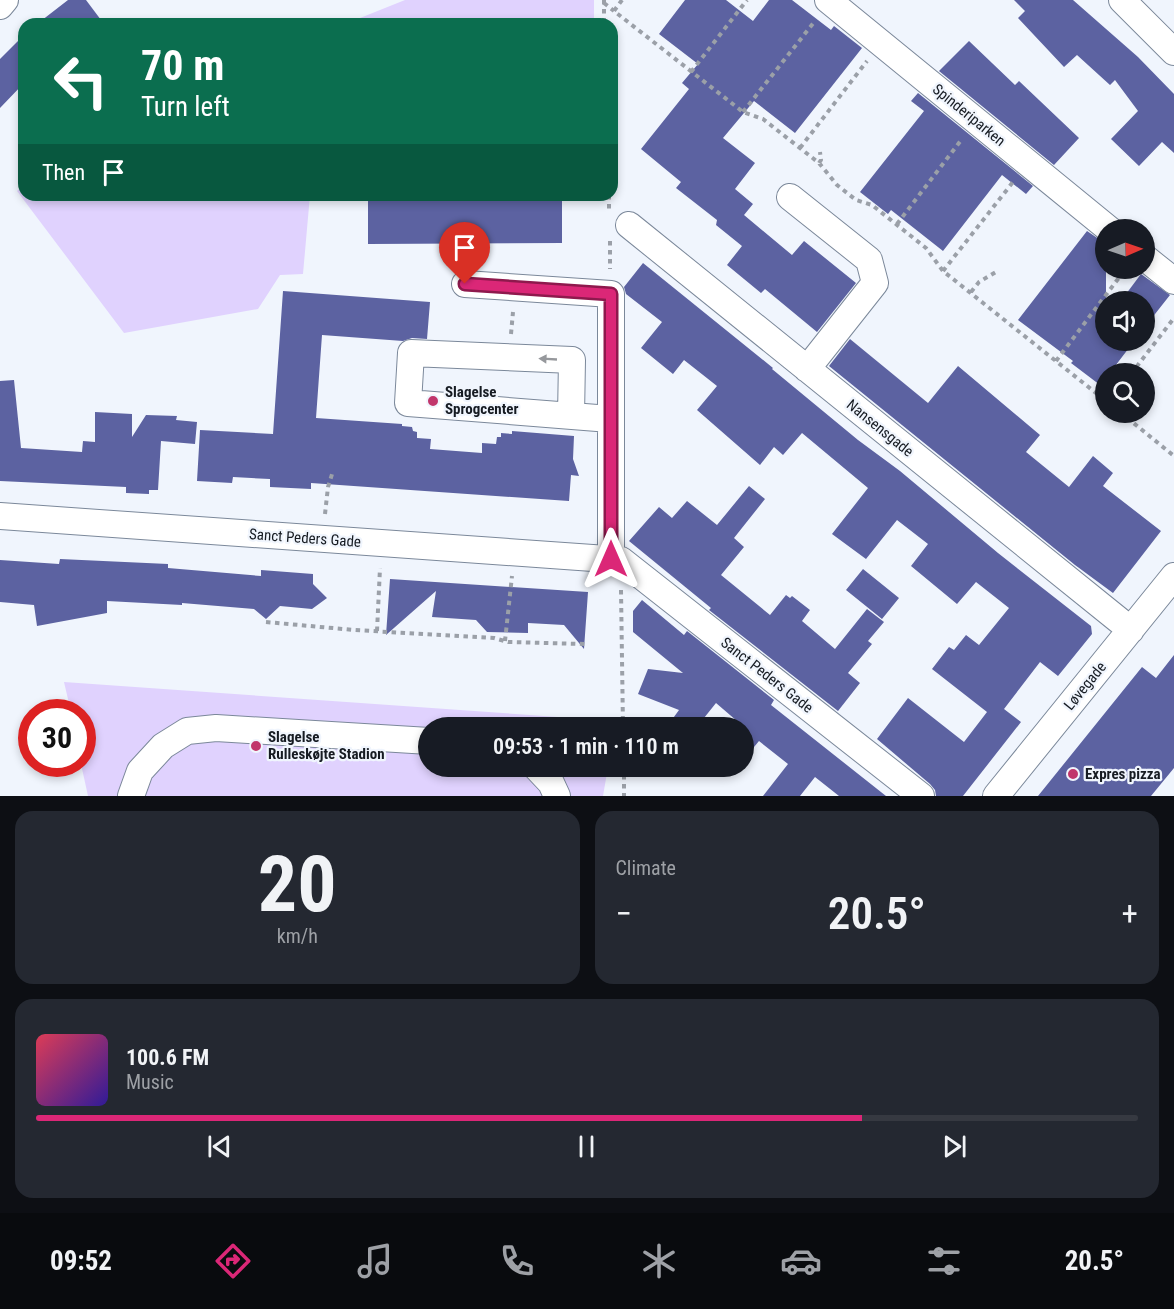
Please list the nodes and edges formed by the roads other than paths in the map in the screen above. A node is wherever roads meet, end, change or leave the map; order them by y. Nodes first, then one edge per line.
1 (5, 0) edge
2 (1122, 0) edge
3 (829, 1) edge
4 (0, 6) edge
5 (1174, 52) edge
6 (790, 197) dead end
7 (1097, 219) edge
8 (629, 225) dead end
9 (1155, 266) edge
10 (1174, 281) edge
11 (465, 284) dead end
12 (807, 369) junction
13 (571, 416) junction
14 (610, 419) junction
15 (0, 516) edge
16 (616, 559) junction
17 (1174, 576) edge
18 (1131, 630) junction
19 (418, 740) edge
20 (545, 777) edge
21 (131, 796) edge
22 (557, 796) edge
23 (921, 796) edge
24 (996, 796) edge

1 - 4 street
2 - 5 street
3 - 7 street, Spinderiparken
6 - 12 street
8 - 12 street, Nansensgade
9 - 10 street
11 - 14 street
12 - 18 street, Nansensgade
13 -> 13 street
13 - 14 street
14 - 16 street
15 - 16 street, Sanct Peders Gade
16 - 23 street, Sanct Peders Gade
17 - 18 street, Løvegade
18 - 24 street, Løvegade
19 - 21 street
20 - 22 street

